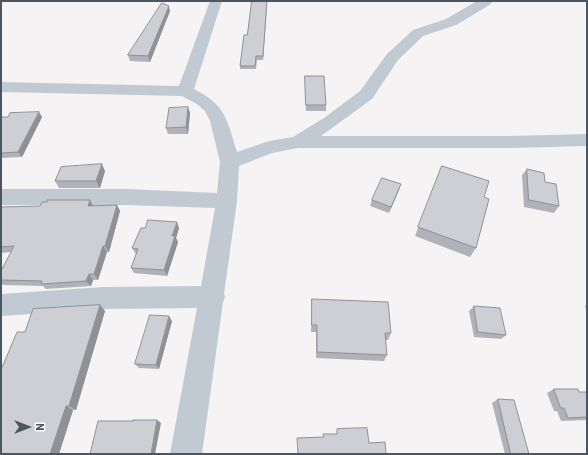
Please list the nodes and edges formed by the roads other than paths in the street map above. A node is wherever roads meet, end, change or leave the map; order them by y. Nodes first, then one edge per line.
1 (216, 1) edge
2 (486, 1) edge
3 (1, 87) edge
4 (185, 91) junction
5 (587, 140) edge
6 (298, 142) junction
7 (230, 162) junction
8 (1, 197) edge
9 (227, 201) junction
10 (213, 297) junction
11 (1, 305) edge
12 (186, 454) edge

1 - 4 street
2 - 6 street
3 - 4 street
4 - 7 street
5 - 6 street
6 - 7 street
7 - 9 street
8 - 9 street
9 - 10 street
10 - 11 street
10 - 12 street

